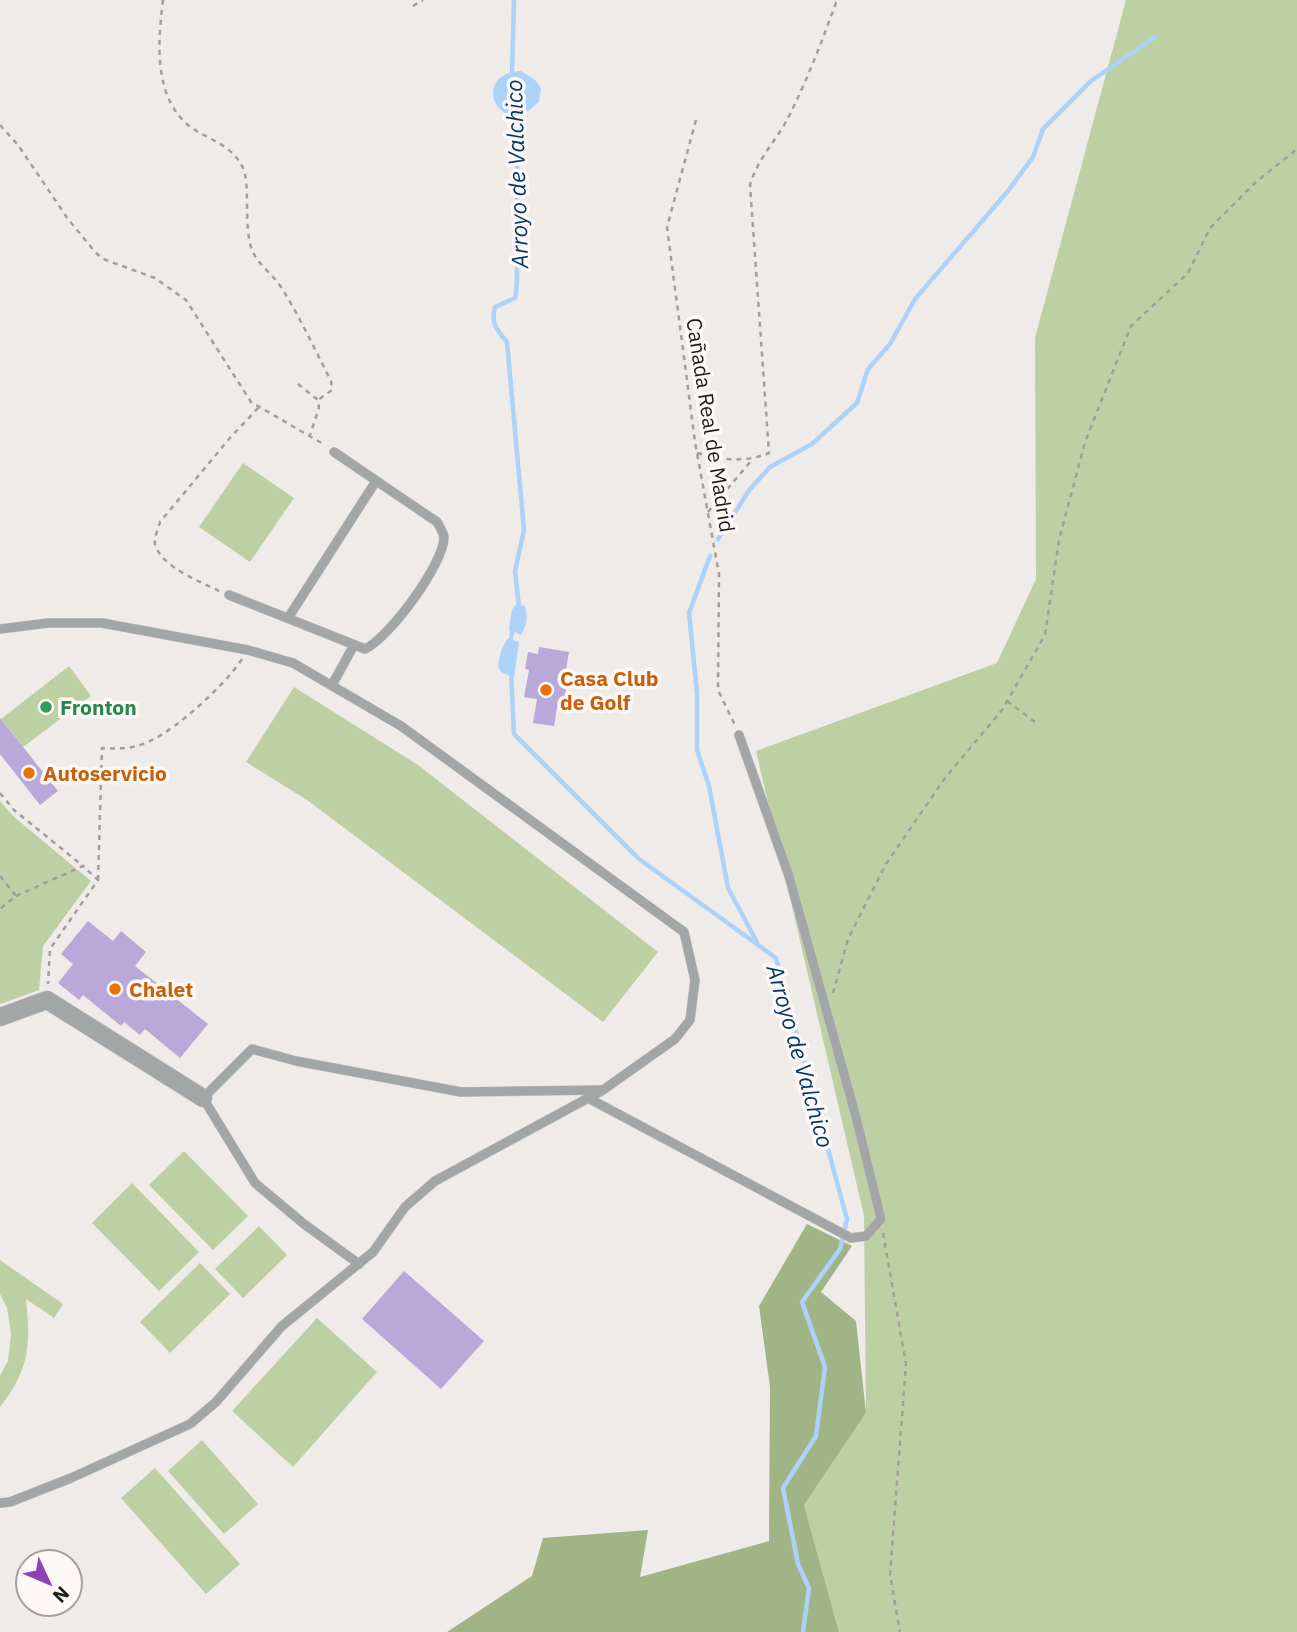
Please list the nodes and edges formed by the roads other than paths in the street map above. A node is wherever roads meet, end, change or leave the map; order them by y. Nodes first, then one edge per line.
1 (334, 452) road end
2 (376, 481) junction
3 (229, 595) road end
4 (288, 618) junction
5 (0, 629) edge
6 (354, 645) junction
7 (332, 685) junction
8 (739, 735) road end
9 (0, 1017) edge
10 (603, 1090) junction
11 (203, 1098) junction
12 (589, 1098) junction
13 (359, 1264) junction
14 (0, 1503) edge

1 - 2 lane
2 - 4 lane
2 - 6 lane
3 - 4 lane
4 - 6 lane
5 - 7 lane
6 - 7 lane
7 - 10 lane
8 - 12 lane
9 - 11 street
10 - 11 lane
10 - 12 lane
11 - 13 lane
12 - 13 lane
13 - 14 lane

